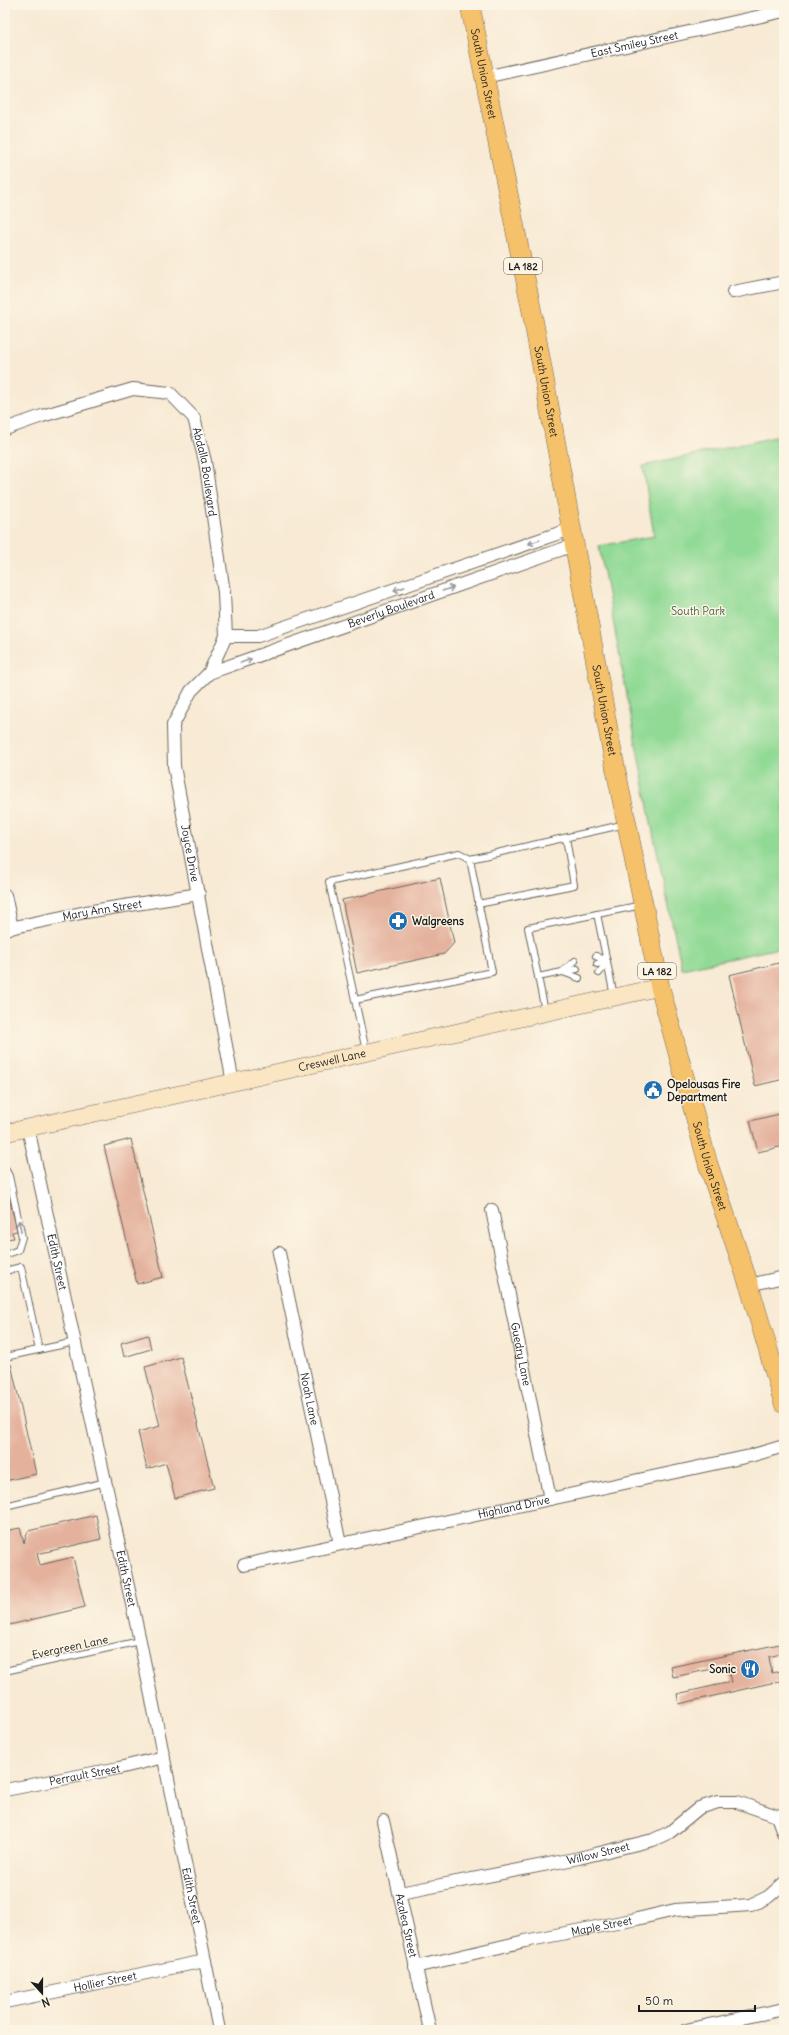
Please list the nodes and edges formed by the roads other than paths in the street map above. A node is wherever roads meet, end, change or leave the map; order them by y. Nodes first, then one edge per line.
1 (470, 5) edge
2 (784, 11) edge
3 (485, 77) junction
4 (784, 282) edge
5 (733, 292) dead end
6 (5, 429) edge
7 (573, 537) junction
8 (226, 636) junction
9 (258, 636) junction
10 (266, 654) junction
11 (209, 673) junction
12 (627, 824) junction
13 (566, 838) junction
14 (470, 859) junction
15 (5, 894) edge
16 (199, 894) junction
17 (478, 904) junction
18 (643, 904) junction
19 (597, 914) junction
20 (8, 929) edge
21 (596, 956) dead end
22 (575, 961) dead end
23 (607, 962) junction
24 (597, 964) dead end
25 (577, 968) dead end
26 (561, 972) junction
27 (599, 973) dead end
28 (538, 977) junction
29 (579, 978) dead end
30 (660, 987) junction
31 (615, 997) junction
32 (355, 1000) junction
33 (545, 1012) junction
34 (366, 1052) junction
35 (233, 1083) junction
36 (28, 1128) junction
37 (5, 1133) edge
38 (5, 1168) edge
39 (492, 1210) dead end
40 (279, 1253) dead end
41 (5, 1255) edge
42 (5, 1270) edge
43 (784, 1277) edge
44 (749, 1285) junction
45 (75, 1342) junction
46 (39, 1350) junction
47 (5, 1357) edge
48 (779, 1372) edge
49 (784, 1404) edge
50 (784, 1446) edge
51 (106, 1482) junction
52 (550, 1499) junction
53 (5, 1506) edge
54 (340, 1544) junction
55 (244, 1565) dead end
56 (140, 1641) junction
57 (5, 1671) edge
58 (164, 1757) junction
59 (5, 1790) edge
60 (781, 1815) edge
61 (383, 1821) dead end
62 (784, 1835) edge
63 (784, 1883) edge
64 (400, 1894) junction
65 (205, 1961) junction
66 (415, 1967) junction
67 (5, 2002) edge
68 (784, 2009) edge
69 (219, 2030) edge
70 (430, 2030) edge
71 (686, 2030) edge

1 - 3 main road, South Union Street / LA 182
2 - 3 street, East Smiley Street
3 - 7 main road, South Union Street / LA 182
4 - 5 street
6 - 8 street, Abdalla Boulevard
7 -> 9 street, Beverly Boulevard
10 -> 7 street, Beverly Boulevard
7 - 12 main road, South Union Street / LA 182
8 - 9 street, Beverly Boulevard
8 - 11 street, Joyce Drive
9 - 10 street
11 -> 10 street, Beverly Boulevard
11 - 16 street, Joyce Drive
12 - 13 lane
12 - 18 main road, South Union Street / LA 182
13 - 14 lane
13 - 17 lane
14 - 17 lane
14 - 32 lane
15 - 20 street
16 - 20 street, Mary Ann Street
16 - 35 street, Joyce Drive
17 - 32 lane
18 - 19 lane
18 - 30 main road, South Union Street / LA 182
19 - 23 lane
19 - 28 lane
21 - 23 lane
22 - 26 lane
23 - 24 lane
23 - 27 lane
23 - 31 lane
25 - 26 lane
26 - 28 lane
26 - 29 lane
28 - 33 lane
30 - 31 main road, Creswell Lane
30 - 44 main road, South Union Street / LA 182
31 - 33 main road, Creswell Lane
32 - 34 lane
33 - 34 main road, Creswell Lane
34 - 35 main road, Creswell Lane
35 - 36 main road, Creswell Lane
36 - 37 main road, Creswell Lane
36 - 45 street, Edith Street
41 -> 38 lane
39 - 52 street, Guedry Lane
40 - 54 street, Noah Lane
42 - 46 lane
43 - 44 street
44 - 48 main road, South Union Street / LA 182
45 - 46 lane
45 - 51 street, Edith Street
46 - 47 lane
48 - 49 main road, South Union Street / LA 182
50 - 52 street, Highland Drive
51 - 53 lane
51 - 56 street, Edith Street
52 - 54 street, Highland Drive
54 - 55 street, Highland Drive
56 - 57 lane, Evergreen Lane
56 - 58 street, Edith Street
58 - 59 street, Perrault Street
58 - 65 street, Edith Street
60 - 62 street
60 - 64 street, Willow Street
61 - 64 street, Azalea Street
63 - 66 street, Maple Street
64 - 66 street, Azalea Street
65 - 67 street, Hollier Street
65 - 69 street, Edith Street
66 - 70 street, Azalea Street
68 - 71 street

